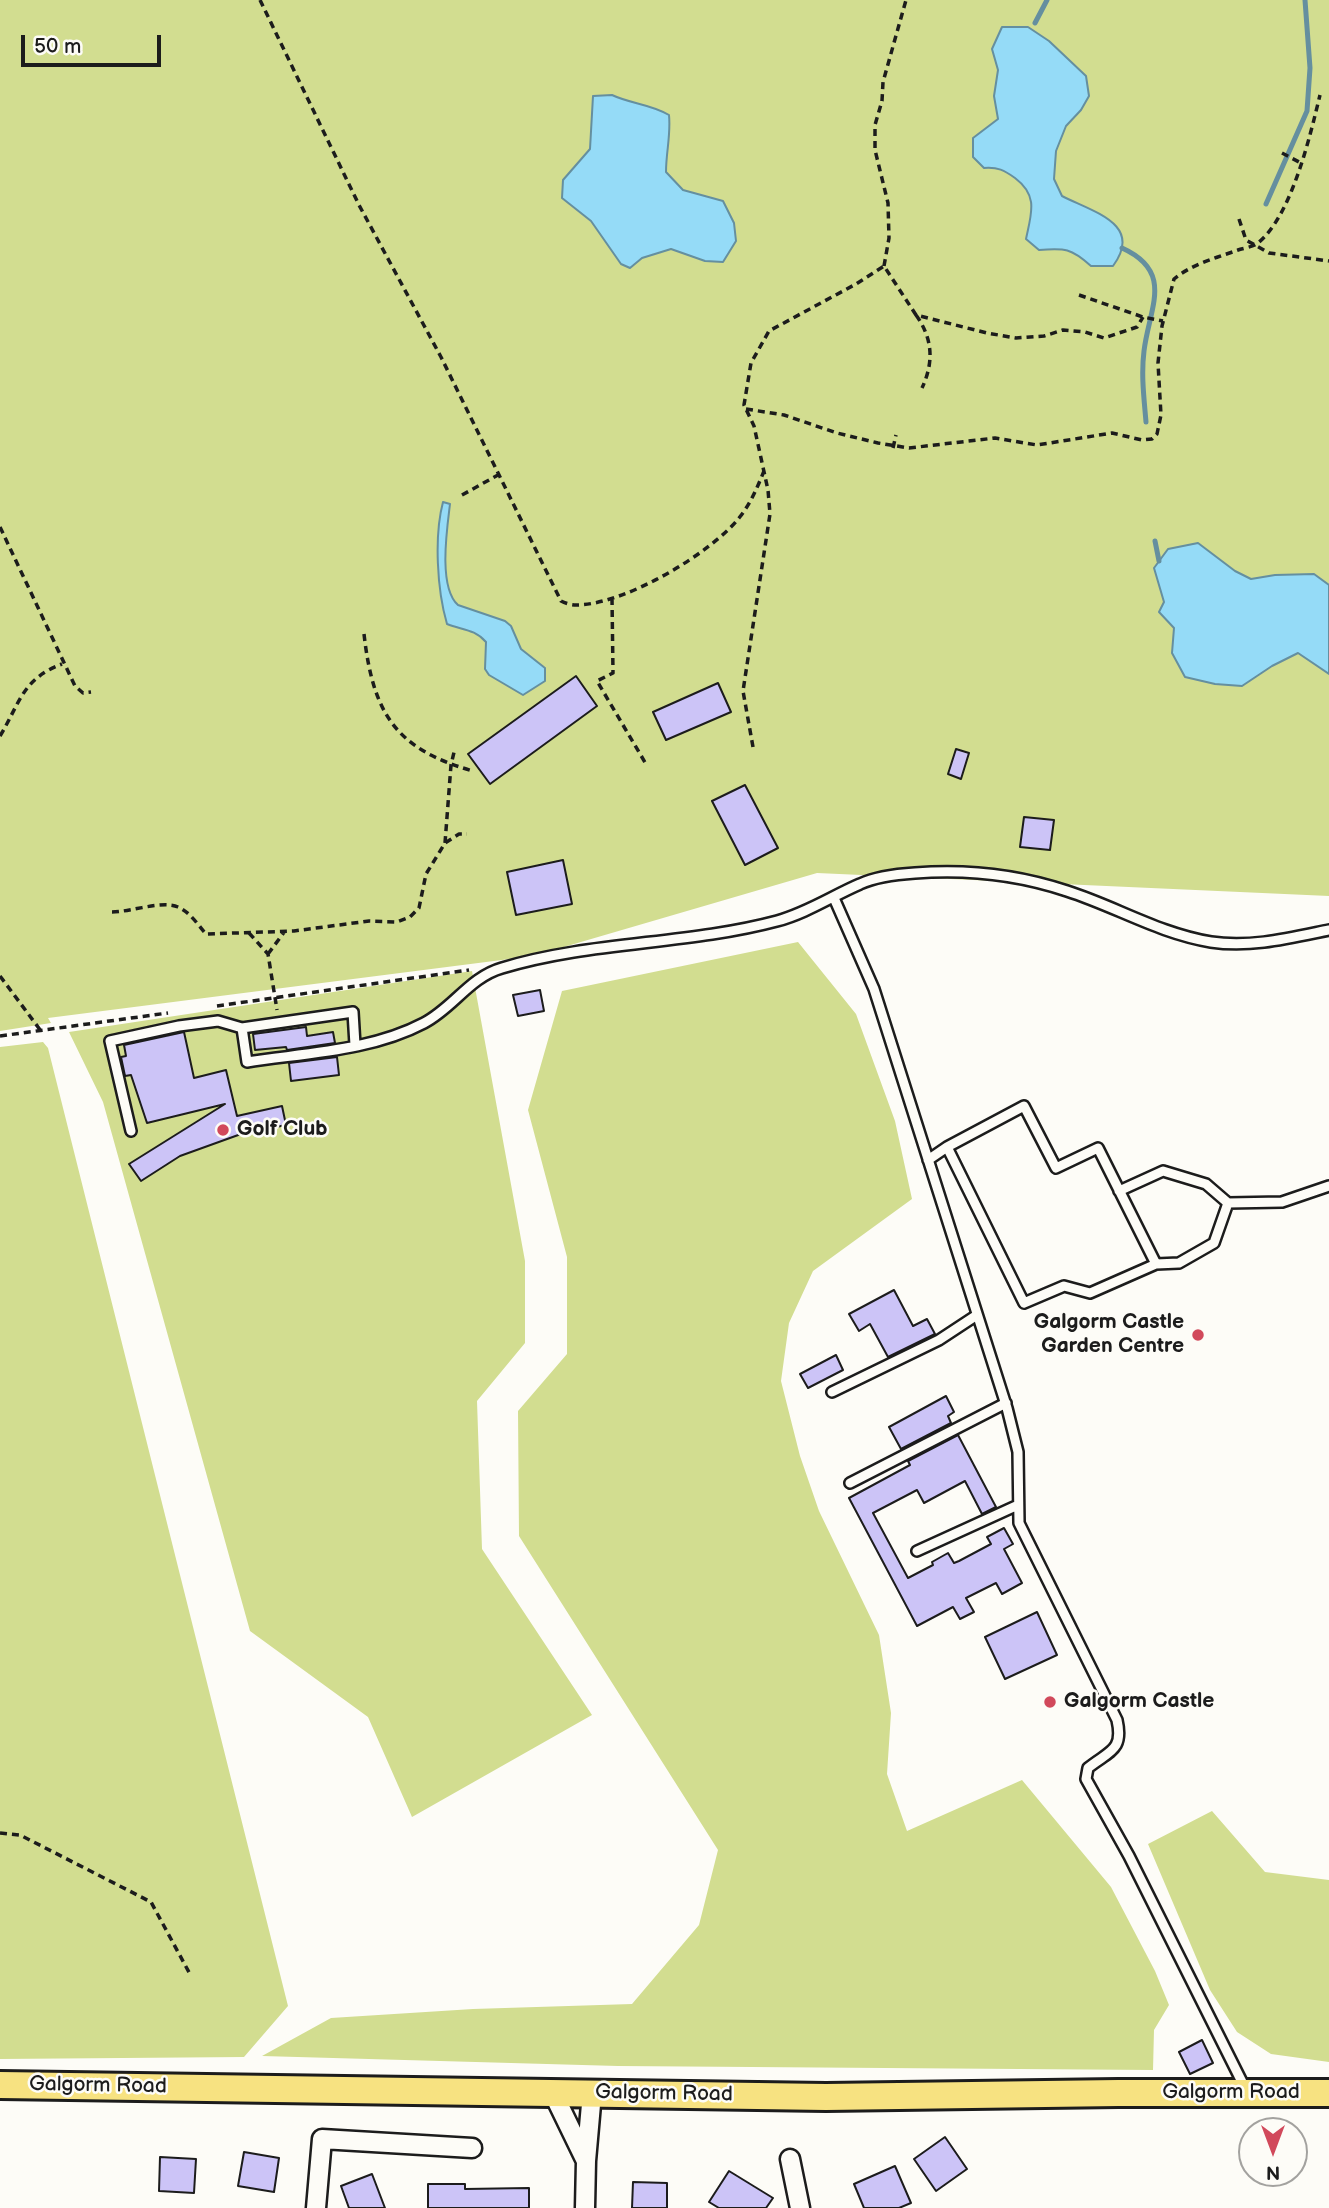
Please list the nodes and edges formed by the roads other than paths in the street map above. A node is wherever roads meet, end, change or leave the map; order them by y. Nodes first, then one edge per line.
1 (834, 898) junction
2 (1329, 930) edge
3 (242, 1028) junction
4 (355, 1045) junction
5 (131, 1131) dead end
6 (947, 1146) junction
7 (928, 1160) junction
8 (1329, 1186) edge
9 (1119, 1191) junction
10 (1228, 1203) junction
11 (1156, 1264) junction
12 (977, 1315) junction
13 (832, 1392) dead end
14 (1006, 1403) junction
15 (850, 1483) dead end
16 (1018, 1505) junction
17 (917, 1551) dead end
18 (0, 2085) edge
19 (1247, 2092) junction
20 (553, 2093) junction
21 (1329, 2093) edge
22 (591, 2105) junction
23 (472, 2148) dead end
24 (790, 2160) dead end
25 (586, 2161) junction
26 (316, 2208) edge
27 (585, 2208) edge
28 (800, 2208) edge

1 - 2 lane
1 - 4 lane
1 - 7 lane
3 - 4 lane
3 - 4 lane
3 - 5 lane
6 - 7 lane
6 - 9 lane
6 - 11 lane
7 - 12 lane
8 - 10 lane
9 - 10 lane
9 - 11 lane
10 - 11 lane
12 - 13 lane
12 - 14 lane
14 - 15 lane
14 - 16 lane
16 - 17 lane
16 - 19 lane
18 - 20 main road, Galgorm Road
19 - 21 main road, Galgorm Road
19 - 22 main road, Galgorm Road
20 - 22 main road, Galgorm Road
20 - 25 street
22 - 25 street
23 - 26 street
24 - 28 street
25 - 27 street

